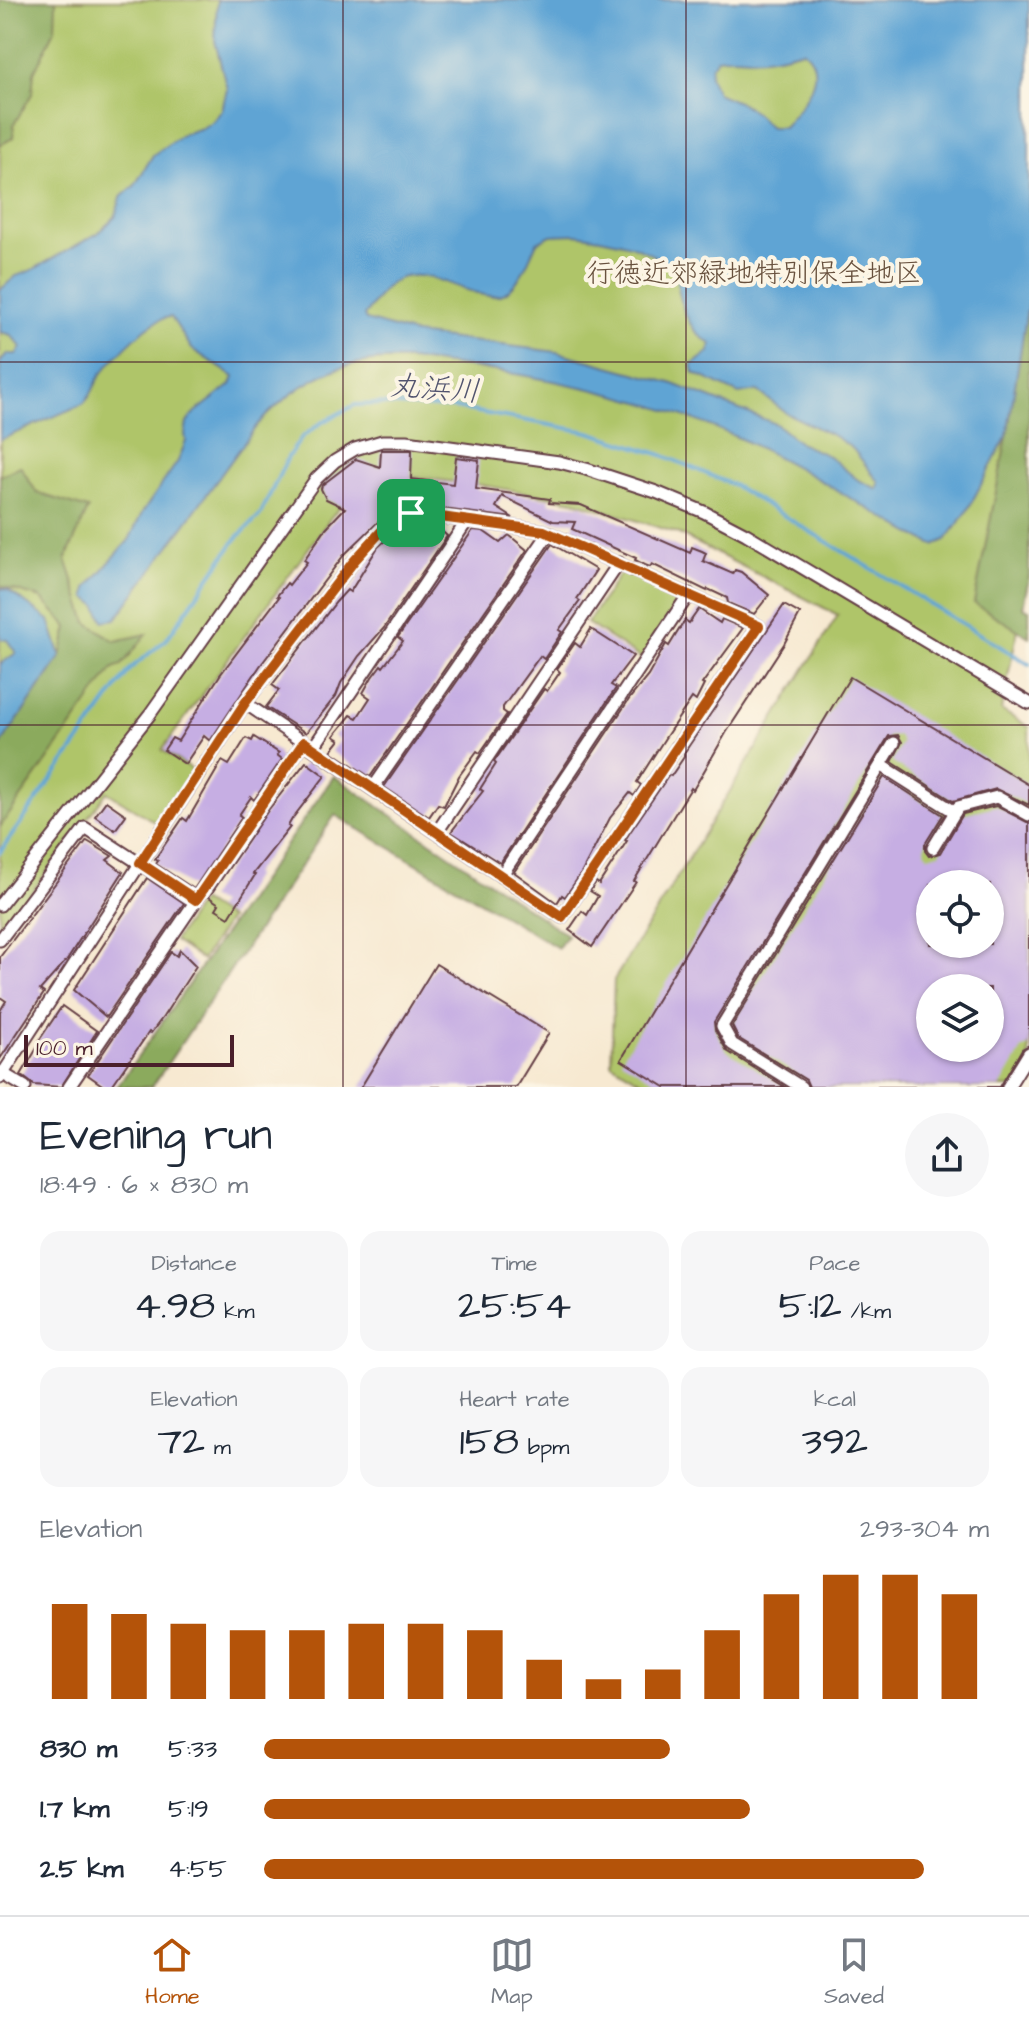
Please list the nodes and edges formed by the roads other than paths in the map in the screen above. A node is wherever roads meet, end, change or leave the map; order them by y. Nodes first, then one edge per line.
1 (467, 521) junction
2 (549, 533) junction
3 (619, 563) junction
4 (689, 594) junction
5 (245, 703) junction
6 (1029, 703) edge
7 (894, 743) dead end
8 (309, 745) junction
9 (881, 765) junction
10 (373, 788) junction
11 (955, 812) junction
12 (1029, 815) edge
13 (437, 832) junction
14 (933, 848) dead end
15 (140, 863) junction
16 (501, 876) junction
17 (196, 900) junction
18 (0, 905) edge
19 (0, 940) edge
20 (1029, 1053) edge
21 (1, 1075) edge
22 (25, 1087) edge
23 (69, 1087) edge
24 (801, 1087) edge
25 (1008, 1087) edge

1 - 2 street
1 - 5 street
1 - 8 street
2 - 3 street
2 - 10 street
3 - 4 street
3 - 13 street
4 - 16 street
4 - 16 street
5 - 8 street
5 - 15 street
6 - 18 street
7 - 9 street
8 - 10 street
8 - 17 street
9 - 11 street
9 - 24 street
10 - 13 street
11 - 12 street
11 - 14 street
13 - 16 street
15 - 17 street
15 - 19 street
15 - 21 street
17 - 23 street
20 - 25 street
21 - 22 street

